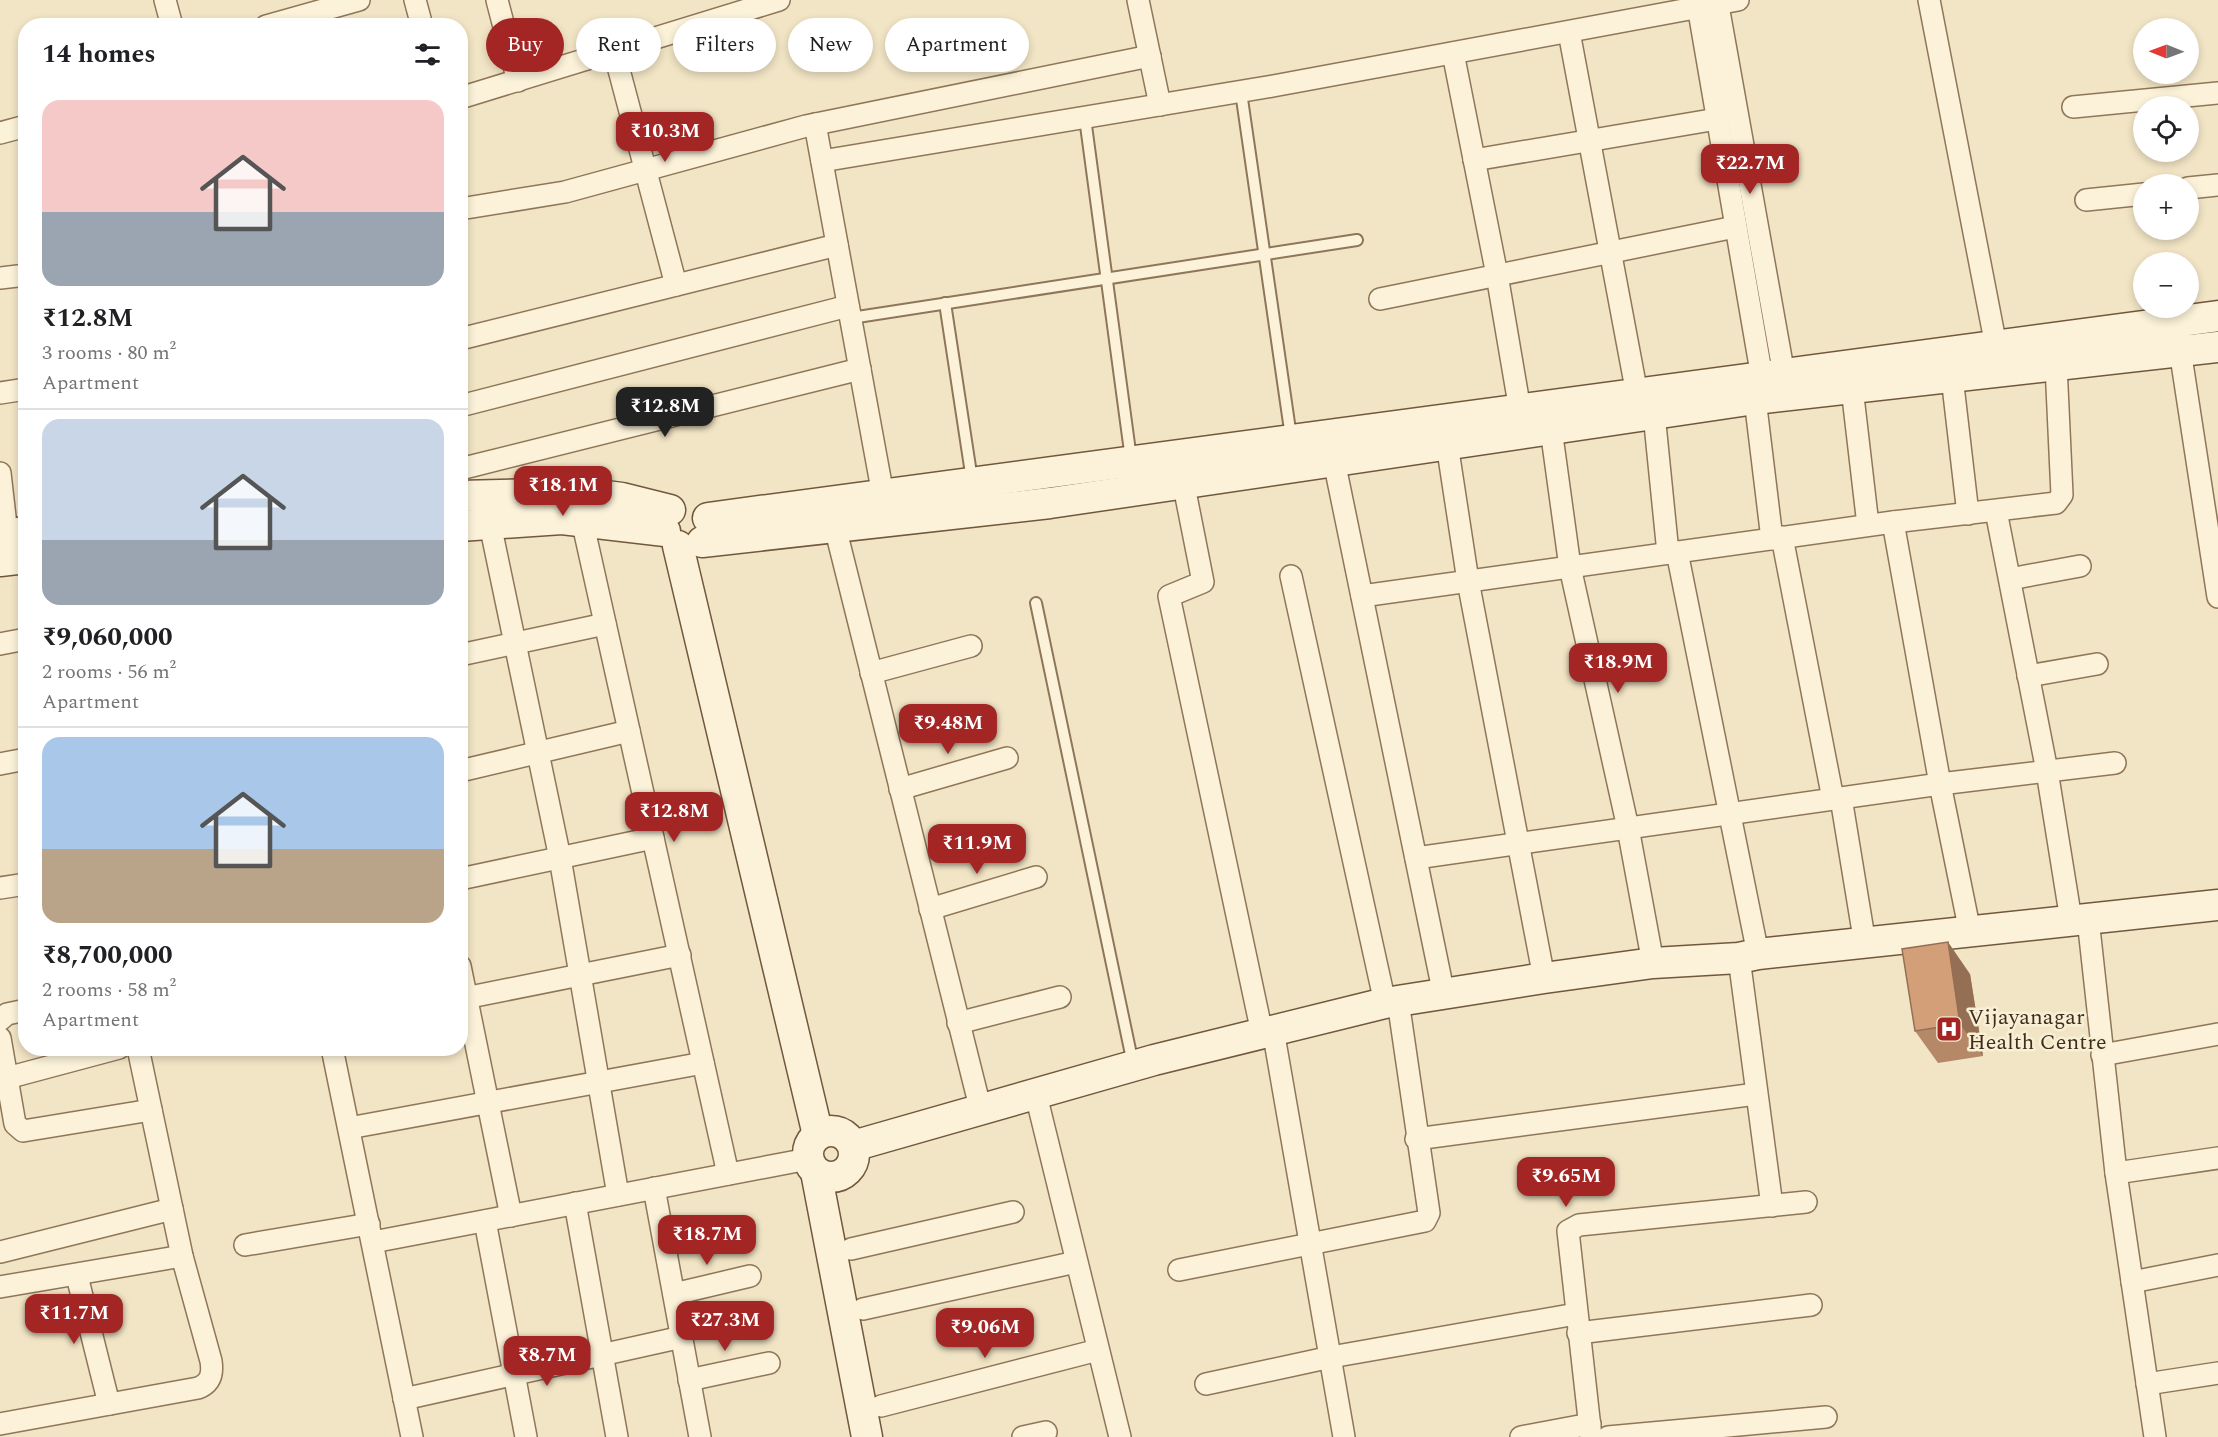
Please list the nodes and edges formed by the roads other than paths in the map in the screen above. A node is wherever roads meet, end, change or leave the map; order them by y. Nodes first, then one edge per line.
1 (165, 0) edge
2 (359, 0) edge
3 (415, 0) edge
4 (497, 0) edge
5 (779, 0) edge
6 (1138, 0) edge
7 (1929, 0) edge
8 (1713, 2) edge
9 (170, 18) edge
10 (308, 18) edge
11 (420, 18) edge
12 (1569, 32) junction
13 (661, 36) edge
14 (1453, 53) junction
15 (1150, 56) junction
16 (576, 63) edge
17 (620, 72) edge
18 (518, 81) junction
19 (1241, 92) junction
20 (2218, 93) edge
21 (468, 96) edge
22 (1160, 105) junction
23 (2073, 107) dead end
24 (1085, 118) junction
25 (1717, 119) junction
26 (815, 124) junction
27 (18, 128) edge
28 (0, 133) edge
29 (1590, 141) junction
30 (1474, 160) junction
31 (822, 161) junction
32 (647, 170) junction
33 (2218, 185) edge
34 (2199, 187) edge
35 (2133, 195) edge
36 (2086, 200) dead end
37 (468, 208) edge
38 (1735, 227) junction
39 (1357, 240) dead end
40 (837, 245) junction
41 (1612, 252) junction
42 (1265, 254) junction
43 (1497, 275) junction
44 (18, 276) edge
45 (0, 278) edge
46 (1105, 279) junction
47 (676, 285) junction
48 (1380, 299) dead end
49 (945, 303) junction
50 (849, 312) junction
51 (2218, 316) edge
52 (2176, 321) junction
53 (468, 337) edge
54 (1996, 346) junction
55 (2218, 347) edge
56 (2179, 351) junction
57 (2056, 365) junction
58 (860, 369) junction
59 (1952, 377) junction
60 (1852, 388) junction
61 (1771, 389) junction
62 (18, 390) edge
63 (0, 393) edge
64 (468, 404) edge
65 (1645, 404) junction
66 (1520, 410) junction
67 (1551, 429) junction
68 (1292, 441) junction
69 (1447, 444) junction
70 (1334, 461) junction
71 (1131, 462) junction
72 (468, 467) edge
73 (1181, 470) junction
74 (0, 472) edge
75 (973, 483) junction
76 (883, 495) junction
77 (468, 496) edge
78 (2210, 500) edge
79 (1996, 511) junction
80 (1968, 514) junction
81 (582, 520) junction
82 (1893, 522) junction
83 (490, 524) junction
84 (468, 525) edge
85 (1868, 525) junction
86 (835, 527) junction
87 (686, 532) junction
88 (1777, 538) junction
89 (8, 540) edge
90 (1672, 553) junction
91 (2080, 566) dead end
92 (1570, 567) junction
93 (1291, 576) dead end
94 (2010, 579) junction
95 (1468, 581) junction
96 (1362, 596) junction
97 (2218, 597) edge
98 (1036, 603) dead end
99 (605, 624) junction
100 (18, 641) edge
101 (0, 644) edge
102 (515, 644) junction
103 (970, 646) dead end
104 (468, 654) edge
105 (2097, 664) dead end
106 (871, 673) junction
107 (2028, 676) junction
108 (629, 730) junction
109 (538, 752) junction
110 (1006, 758) dead end
111 (18, 761) edge
112 (2115, 763) dead end
113 (0, 764) edge
114 (468, 769) edge
115 (2047, 771) junction
116 (1940, 784) junction
117 (900, 789) junction
118 (1837, 799) junction
119 (1731, 814) junction
120 (1628, 828) junction
121 (653, 838) junction
122 (1518, 844) junction
123 (560, 858) junction
124 (1416, 858) junction
125 (468, 877) edge
126 (1036, 877) dead end
127 (18, 885) edge
128 (0, 888) edge
129 (2218, 905) edge
130 (930, 909) junction
131 (2080, 920) junction
132 (1970, 932) junction
133 (1865, 944) junction
134 (680, 956) junction
135 (1749, 956) junction
136 (1653, 963) junction
137 (580, 975) junction
138 (1544, 978) junction
139 (1444, 995) junction
140 (1060, 997) dead end
141 (468, 998) edge
142 (1392, 1002) junction
143 (18, 1012) edge
144 (0, 1020) edge
145 (468, 1021) edge
146 (958, 1023) junction
147 (1267, 1032) junction
148 (2218, 1034) edge
149 (0, 1038) edge
150 (2102, 1055) junction
151 (89, 1056) edge
152 (140, 1056) edge
153 (334, 1056) edge
154 (703, 1063) junction
155 (1133, 1066) junction
156 (8, 1078) junction
157 (600, 1082) junction
158 (1756, 1094) junction
159 (1036, 1095) junction
160 (487, 1103) junction
161 (151, 1110) junction
162 (981, 1111) junction
163 (349, 1128) junction
164 (1416, 1139) junction
165 (828, 1153) junction
166 (2218, 1158) edge
167 (2116, 1173) junction
168 (728, 1174) junction
169 (654, 1188) junction
170 (618, 1195) junction
171 (1806, 1202) dead end
172 (575, 1203) junction
173 (1772, 1206) junction
174 (172, 1209) junction
175 (1013, 1212) dead end
176 (511, 1216) junction
177 (485, 1221) junction
178 (371, 1233) junction
179 (245, 1245) dead end
180 (1311, 1245) junction
181 (851, 1249) junction
182 (0, 1252) edge
183 (182, 1256) junction
184 (1076, 1263) junction
185 (2218, 1265) edge
186 (1179, 1270) dead end
187 (77, 1276) junction
188 (750, 1276) dead end
189 (2132, 1282) junction
190 (0, 1287) edge
191 (674, 1294) junction
192 (1811, 1305) dead end
193 (863, 1309) junction
194 (1577, 1323) junction
195 (682, 1337) junction
196 (1098, 1350) junction
197 (602, 1355) junction
198 (1331, 1357) junction
199 (770, 1363) dead end
200 (2218, 1373) edge
201 (515, 1375) junction
202 (689, 1380) junction
203 (1206, 1384) dead end
204 (2147, 1384) junction
205 (404, 1399) junction
206 (109, 1404) junction
207 (881, 1406) junction
208 (1826, 1417) dead end
209 (0, 1424) edge
210 (1591, 1431) edge
211 (1046, 1432) dead end
212 (412, 1437) edge
213 (526, 1437) edge
214 (617, 1437) edge
215 (700, 1437) edge
216 (867, 1437) edge
217 (887, 1437) edge
218 (1023, 1437) edge
219 (1120, 1437) edge
220 (1344, 1437) edge
221 (1521, 1437) edge
222 (1608, 1437) edge
223 (2156, 1437) edge

1 - 9 street
2 - 10 street
3 - 11 street
4 - 18 street
5 - 13 street
6 - 15 street
7 - 54 street
8 - 12 street
8 - 25 street
8 - 61 street
12 - 14 street
12 - 29 street
14 - 19 street
14 - 30 street
15 - 22 street
15 - 26 street
16 - 18 street
17 - 32 street
18 - 21 street
19 - 22 street
19 - 42 lane
20 - 23 street
22 - 24 street
24 - 31 street
24 - 46 lane
25 - 29 street
25 - 38 street
26 - 31 street
26 - 32 street
27 - 28 street
29 - 30 street
29 - 41 street
30 - 43 street
31 - 40 street
32 - 37 street
32 - 47 street
33 - 34 street
35 - 36 street
38 - 41 street
38 - 61 street
39 - 42 lane
40 - 47 street
40 - 50 street
41 - 43 street
41 - 65 street
42 - 46 lane
42 - 68 lane
43 - 48 street
43 - 66 street
44 - 45 street
46 - 49 lane
46 - 71 lane
47 - 53 street
49 - 50 lane
49 - 75 lane
50 - 58 street
50 - 64 street
51 - 52 street
52 - 54 street
52 - 56 street
54 - 61 street
55 - 56 street
56 - 57 street
56 - 78 street
57 - 59 street
57 - 79 street
58 - 72 street
58 - 76 street
59 - 60 street
59 - 80 street
60 - 61 street
60 - 85 street
61 - 65 street
61 - 88 street
62 - 63 street
65 - 66 street
65 - 67 street
65 - 90 street
66 - 68 street
67 - 69 street
67 - 92 street
68 - 73 street
69 - 70 street
69 - 95 street
70 - 73 street
70 - 96 street
71 - 73 street
71 - 75 street
73 - 86 street
73 - 147 street
74 - 89 street
75 - 76 street
76 - 87 street
77 - 87 street
78 - 97 street
79 - 80 street
79 - 94 street
80 - 82 street
81 - 83 street
81 - 87 street
81 - 99 street
82 - 85 street
82 - 116 street
83 - 84 street
83 - 102 street
85 - 88 street
86 - 87 street
86 - 106 street
87 - 165 street
88 - 90 street
88 - 118 street
90 - 92 street
90 - 119 street
91 - 94 street
92 - 95 street
92 - 120 street
93 - 142 street
94 - 107 street
95 - 96 street
95 - 122 street
96 - 124 street
98 - 155 lane
99 - 102 street
99 - 108 street
100 - 101 street
102 - 104 street
102 - 109 street
103 - 106 street
105 - 107 street
106 - 117 street
107 - 115 street
108 - 109 street
108 - 121 street
109 - 114 street
109 - 123 street
110 - 117 street
111 - 113 street
112 - 115 street
115 - 116 street
115 - 131 street
116 - 118 street
116 - 132 street
117 - 130 street
118 - 119 street
118 - 133 street
119 - 120 street
119 - 135 street
120 - 122 street
120 - 136 street
121 - 123 street
121 - 134 street
122 - 124 street
122 - 138 street
123 - 125 street
123 - 137 street
124 - 139 street
126 - 130 street
127 - 128 street
129 - 131 street
130 - 146 street
131 - 132 street
131 - 150 street
132 - 133 street
133 - 135 street
134 - 137 street
134 - 154 street
135 - 136 street
135 - 158 street
136 - 138 street
137 - 141 street
137 - 157 street
138 - 139 street
139 - 142 street
140 - 146 street
142 - 147 street
142 - 164 street
143 - 144 street
145 - 160 street
146 - 162 street
147 - 155 street
147 - 180 street
148 - 150 street
149 - 156 street
150 - 167 street
151 - 156 street
152 - 161 street
153 - 163 street
154 - 157 street
154 - 168 street
155 - 159 street
156 - 161 street
157 - 160 street
157 - 170 street
158 - 164 street
158 - 173 street
159 - 162 street
159 - 184 street
160 - 163 street
160 - 176 street
161 - 174 street
162 - 165 street
163 - 178 street
164 - 180 street
165 - 168 street
165 - 181 street
165 - 216 street
166 - 167 street
167 - 189 street
168 - 169 street
169 - 170 street
169 - 191 street
170 - 172 street
171 - 173 street
172 - 176 street
172 - 197 street
173 - 194 street
174 - 182 street
174 - 183 street
175 - 181 street
176 - 177 street
177 - 178 street
177 - 201 street
178 - 179 street
178 - 205 street
180 - 186 street
180 - 198 street
181 - 193 street
183 - 187 street
183 - 206 street
184 - 193 street
184 - 196 street
185 - 189 street
187 - 190 street
187 - 206 street
188 - 191 street
189 - 204 street
191 - 195 street
192 - 194 street
193 - 207 street
194 - 198 street
194 - 210 street
195 - 197 street
195 - 202 street
196 - 207 street
196 - 219 street
197 - 201 street
197 - 214 street
198 - 203 street
198 - 220 street
199 - 202 street
200 - 204 street
201 - 205 street
201 - 213 street
202 - 215 street
204 - 223 street
205 - 212 street
206 - 209 street
207 - 217 street
208 - 222 street
210 - 221 street
211 - 218 street

